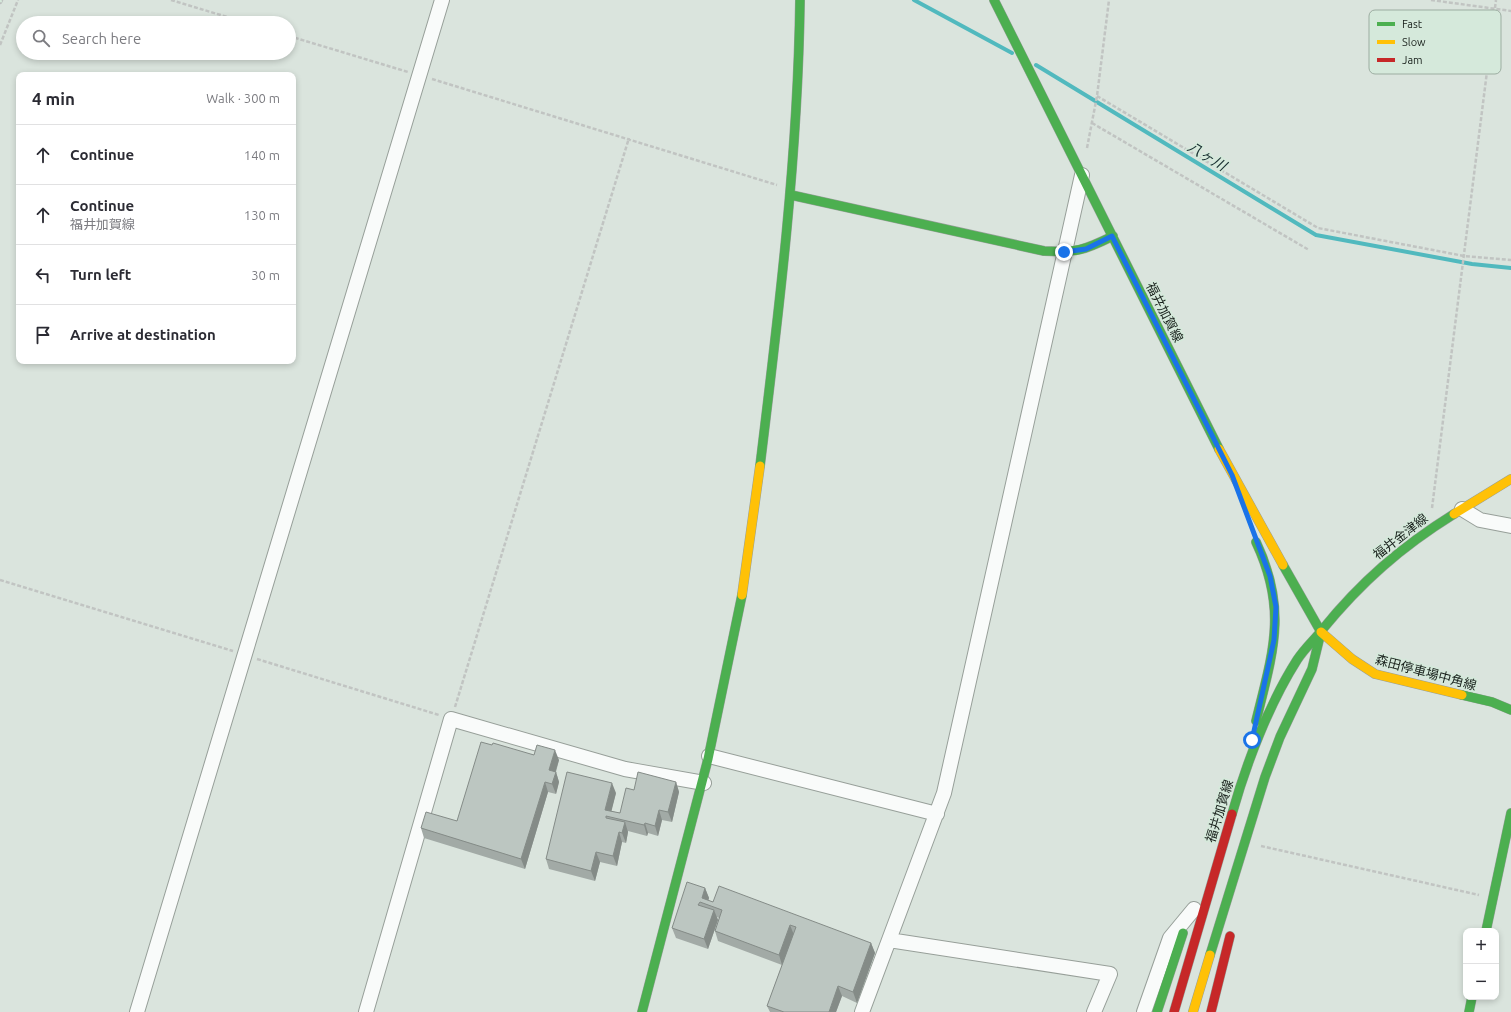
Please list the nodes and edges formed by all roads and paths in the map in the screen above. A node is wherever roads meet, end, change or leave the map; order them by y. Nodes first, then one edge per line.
1 (18, 0) edge
2 (171, 0) edge
3 (442, 0) edge
4 (800, 0) edge
5 (994, 0) edge
6 (1108, 0) edge
7 (1431, 0) edge
8 (1496, 0) edge
9 (1495, 9) junction
10 (1511, 11) edge
11 (224, 16) edge
12 (296, 38) edge
13 (0, 45) edge
14 (1487, 74) edge
15 (420, 76) junction
16 (1097, 96) junction
17 (1092, 123) junction
18 (629, 138) junction
19 (1086, 152) dead end
20 (1082, 175) junction
21 (791, 192) junction
22 (1112, 236) junction
23 (1308, 250) dead end
24 (1064, 252) junction
25 (1464, 256) junction
26 (1511, 260) edge
27 (1232, 475) junction
28 (1511, 479) edge
29 (1462, 509) junction
30 (1511, 526) edge
31 (1430, 529) junction
32 (0, 580) edge
33 (1321, 632) junction
34 (245, 655) junction
35 (1511, 710) edge
36 (451, 719) junction
37 (709, 756) junction
38 (1245, 769) junction
39 (704, 783) junction
40 (1511, 813) edge
41 (936, 814) junction
42 (1245, 842) junction
43 (1236, 876) junction
44 (1212, 878) junction
45 (1493, 898) junction
46 (1194, 909) junction
47 (1233, 913) dead end
48 (1232, 926) dead end
49 (1487, 928) edge
50 (889, 940) junction
51 (1471, 1000) edge
52 (137, 1012) edge
53 (366, 1012) edge
54 (642, 1012) edge
55 (862, 1012) edge
56 (1094, 1012) edge
57 (1144, 1012) edge
58 (1157, 1012) edge
59 (1174, 1012) edge
60 (1193, 1012) edge
61 (1211, 1012) edge
62 (1469, 1012) edge

1 - 13 path
2 - 11 path
3 - 15 street
4 - 21 main road
5 - 20 main road, 福井加賀線
6 - 16 path
7 - 9 path
8 - 9 path
9 - 10 path
12 - 15 path
14 - 25 path
15 - 18 path
15 - 34 street
16 - 17 path
16 - 25 path
17 - 19 path
17 - 23 path
18 - 21 path
18 - 36 path
20 - 22 main road, 福井加賀線
20 - 24 street
21 - 24 main road
21 - 37 main road
22 - 24 main road
22 - 27 main road, 福井加賀線
24 - 41 street
25 - 26 path
25 - 31 path
27 - 33 main road, 福井加賀線
27 - 38 main road
28 - 29 main road, 福井金津線
29 - 30 street
29 - 31 main road, 福井金津線
31 - 33 main road, 福井金津線
32 - 34 path
33 - 35 main road, 森田停車場中角線
33 - 38 main road, 福井加賀線
33 - 42 main road
34 - 36 path
34 - 52 street
36 - 39 street
36 - 53 street
37 - 39 main road
37 - 41 street
38 - 44 main road, 福井加賀線
39 - 54 main road
40 - 45 main road
41 - 50 street
42 - 43 main road
42 - 45 path
43 - 47 main road
43 - 60 main road
44 - 46 main road
44 - 59 main road, 福井加賀線
45 - 49 main road
46 - 57 street
46 - 58 main road
48 - 61 main road
50 - 55 street
50 - 56 street
51 - 62 main road

